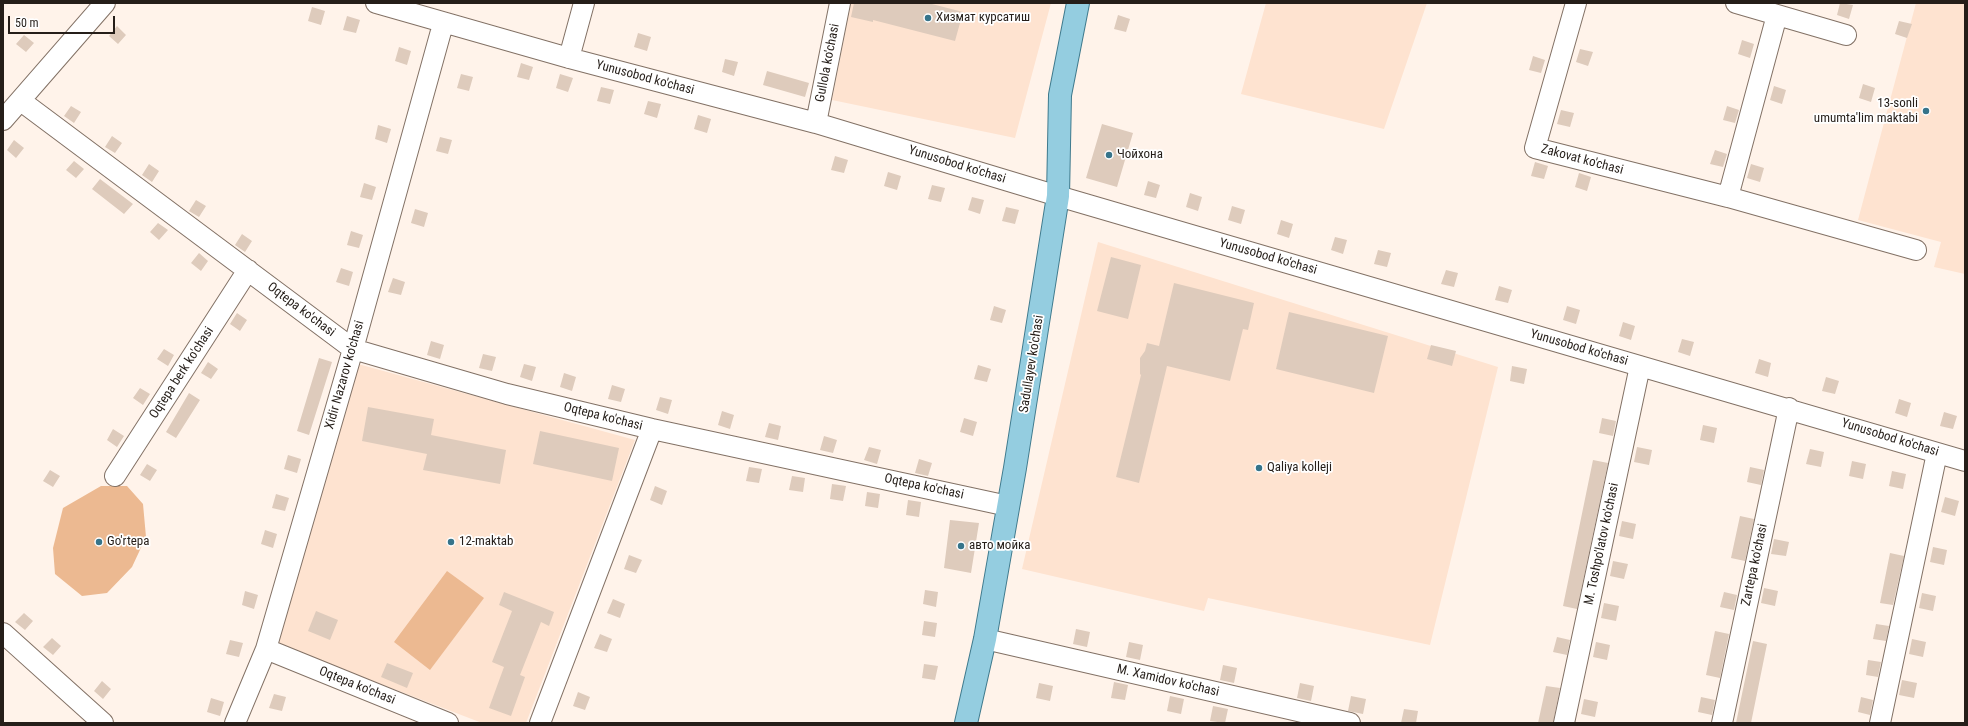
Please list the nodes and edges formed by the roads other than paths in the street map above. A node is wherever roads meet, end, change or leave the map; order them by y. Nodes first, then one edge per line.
1 (105, 3) edge
2 (376, 3) edge
3 (584, 3) edge
4 (840, 3) edge
5 (1078, 3) edge
6 (1576, 3) edge
7 (1736, 3) edge
8 (1777, 15) junction
9 (444, 24) junction
10 (1846, 35) dead end
11 (570, 58) junction
12 (20, 101) junction
13 (3, 120) edge
14 (816, 123) junction
15 (1058, 196) junction
16 (1728, 197) junction
17 (1916, 250) dead end
18 (248, 270) junction
19 (353, 349) junction
20 (1640, 366) junction
21 (1789, 408) junction
22 (652, 428) junction
23 (1937, 453) junction
24 (1965, 460) edge
25 (115, 476) dead end
26 (1008, 506) junction
27 (3, 633) edge
28 (985, 639) junction
29 (266, 649) junction
30 (102, 723) edge
31 (235, 723) edge
32 (448, 723) edge
33 (540, 723) edge
34 (966, 723) edge
35 (1350, 723) edge
36 (1564, 723) edge
37 (1722, 723) edge
38 (1880, 723) edge

1 - 12 street
2 - 9 street, Yunusobod ko'chasi
3 - 11 street
4 - 14 street, Gullola ko'chasi
5 - 15 main road, Sadullayev ko'chasi
6 - 16 street, Zakovat ko'chasi
7 - 8 street
8 - 10 street
8 - 16 street
9 - 11 street, Yunusobod ko'chasi
9 - 19 street, Xidir Nazarov ko'chasi
11 - 14 street, Yunusobod ko'chasi
12 - 13 street
12 - 18 street, Oqtepa ko'chasi
14 - 15 street, Yunusobod ko'chasi
15 - 20 street, Yunusobod ko'chasi
15 - 26 main road, Sadullayev ko'chasi
16 - 17 street, Zakovat ko'chasi
18 - 19 street, Oqtepa ko'chasi
18 - 25 street, Oqtepa berk ko'chasi
19 - 22 street, Oqtepa ko'chasi
19 - 29 street, Xidir Nazarov ko'chasi
20 - 21 street, Yunusobod ko'chasi
20 - 36 street, M. Toshpo'latov ko'chasi
21 - 23 street, Yunusobod ko'chasi
21 - 37 street, Zartepa ko'chasi
22 - 26 street, Oqtepa ko'chasi
22 - 33 street, Oqtepa ko'chasi
23 - 24 street, Yunusobod ko'chasi
23 - 38 street
26 - 28 main road, Sadullayev ko'chasi
27 - 30 street
28 - 34 main road, Sadullayev ko'chasi
28 - 35 street, M. Xamidov ko'chasi
29 - 31 street, Xidir Nazarov ko'chasi
29 - 32 street, Oqtepa ko'chasi

